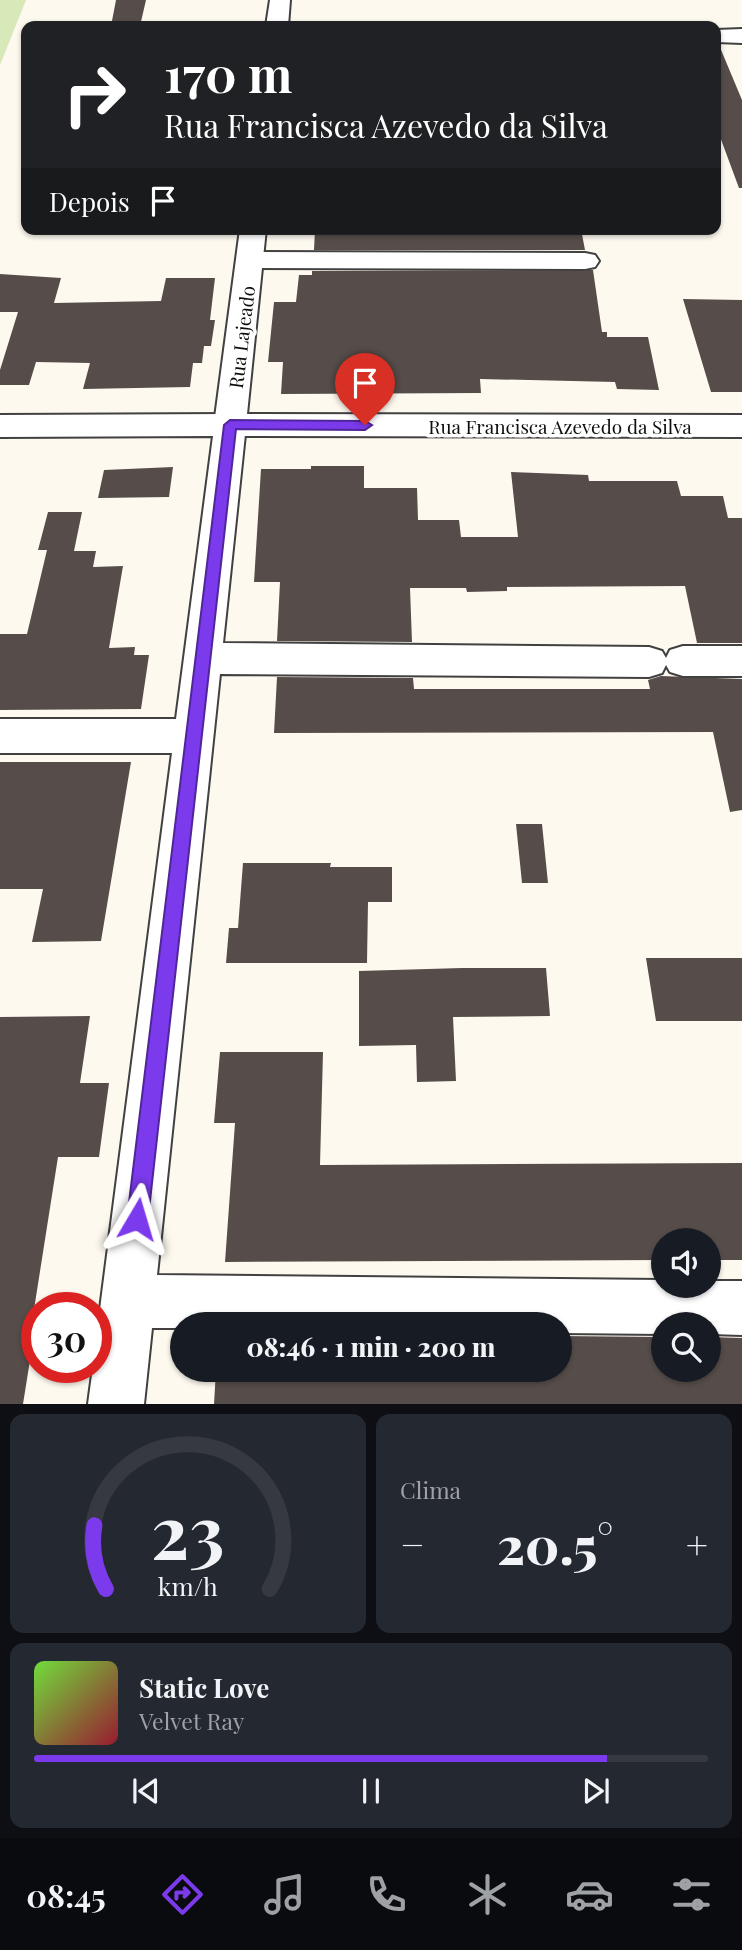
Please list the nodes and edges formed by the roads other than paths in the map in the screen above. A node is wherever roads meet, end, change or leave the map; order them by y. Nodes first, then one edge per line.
1 (280, 0) edge
2 (278, 21) edge
3 (721, 36) edge
4 (742, 36) edge
5 (252, 235) edge
6 (250, 260) junction
7 (585, 261) dead end
8 (230, 425) junction
9 (0, 426) edge
10 (742, 426) edge
11 (203, 658) junction
12 (742, 661) edge
13 (0, 736) edge
14 (194, 736) junction
15 (128, 1301) junction
16 (742, 1308) edge
17 (116, 1404) edge

1 - 2 street
3 - 4 street
5 - 6 street, Rua Lajeado
6 - 7 street
6 - 8 street, Rua Lajeado
8 - 9 street, Rua Francisca Azevedo da Silva
8 - 10 street, Rua Francisca Azevedo da Silva
8 - 11 street, Rua Lajeado
11 - 12 street
11 - 14 street, Rua Lajeado
13 - 14 street
14 - 15 street, Rua Lajeado
15 - 16 street
15 - 17 street, Rua Lajeado

